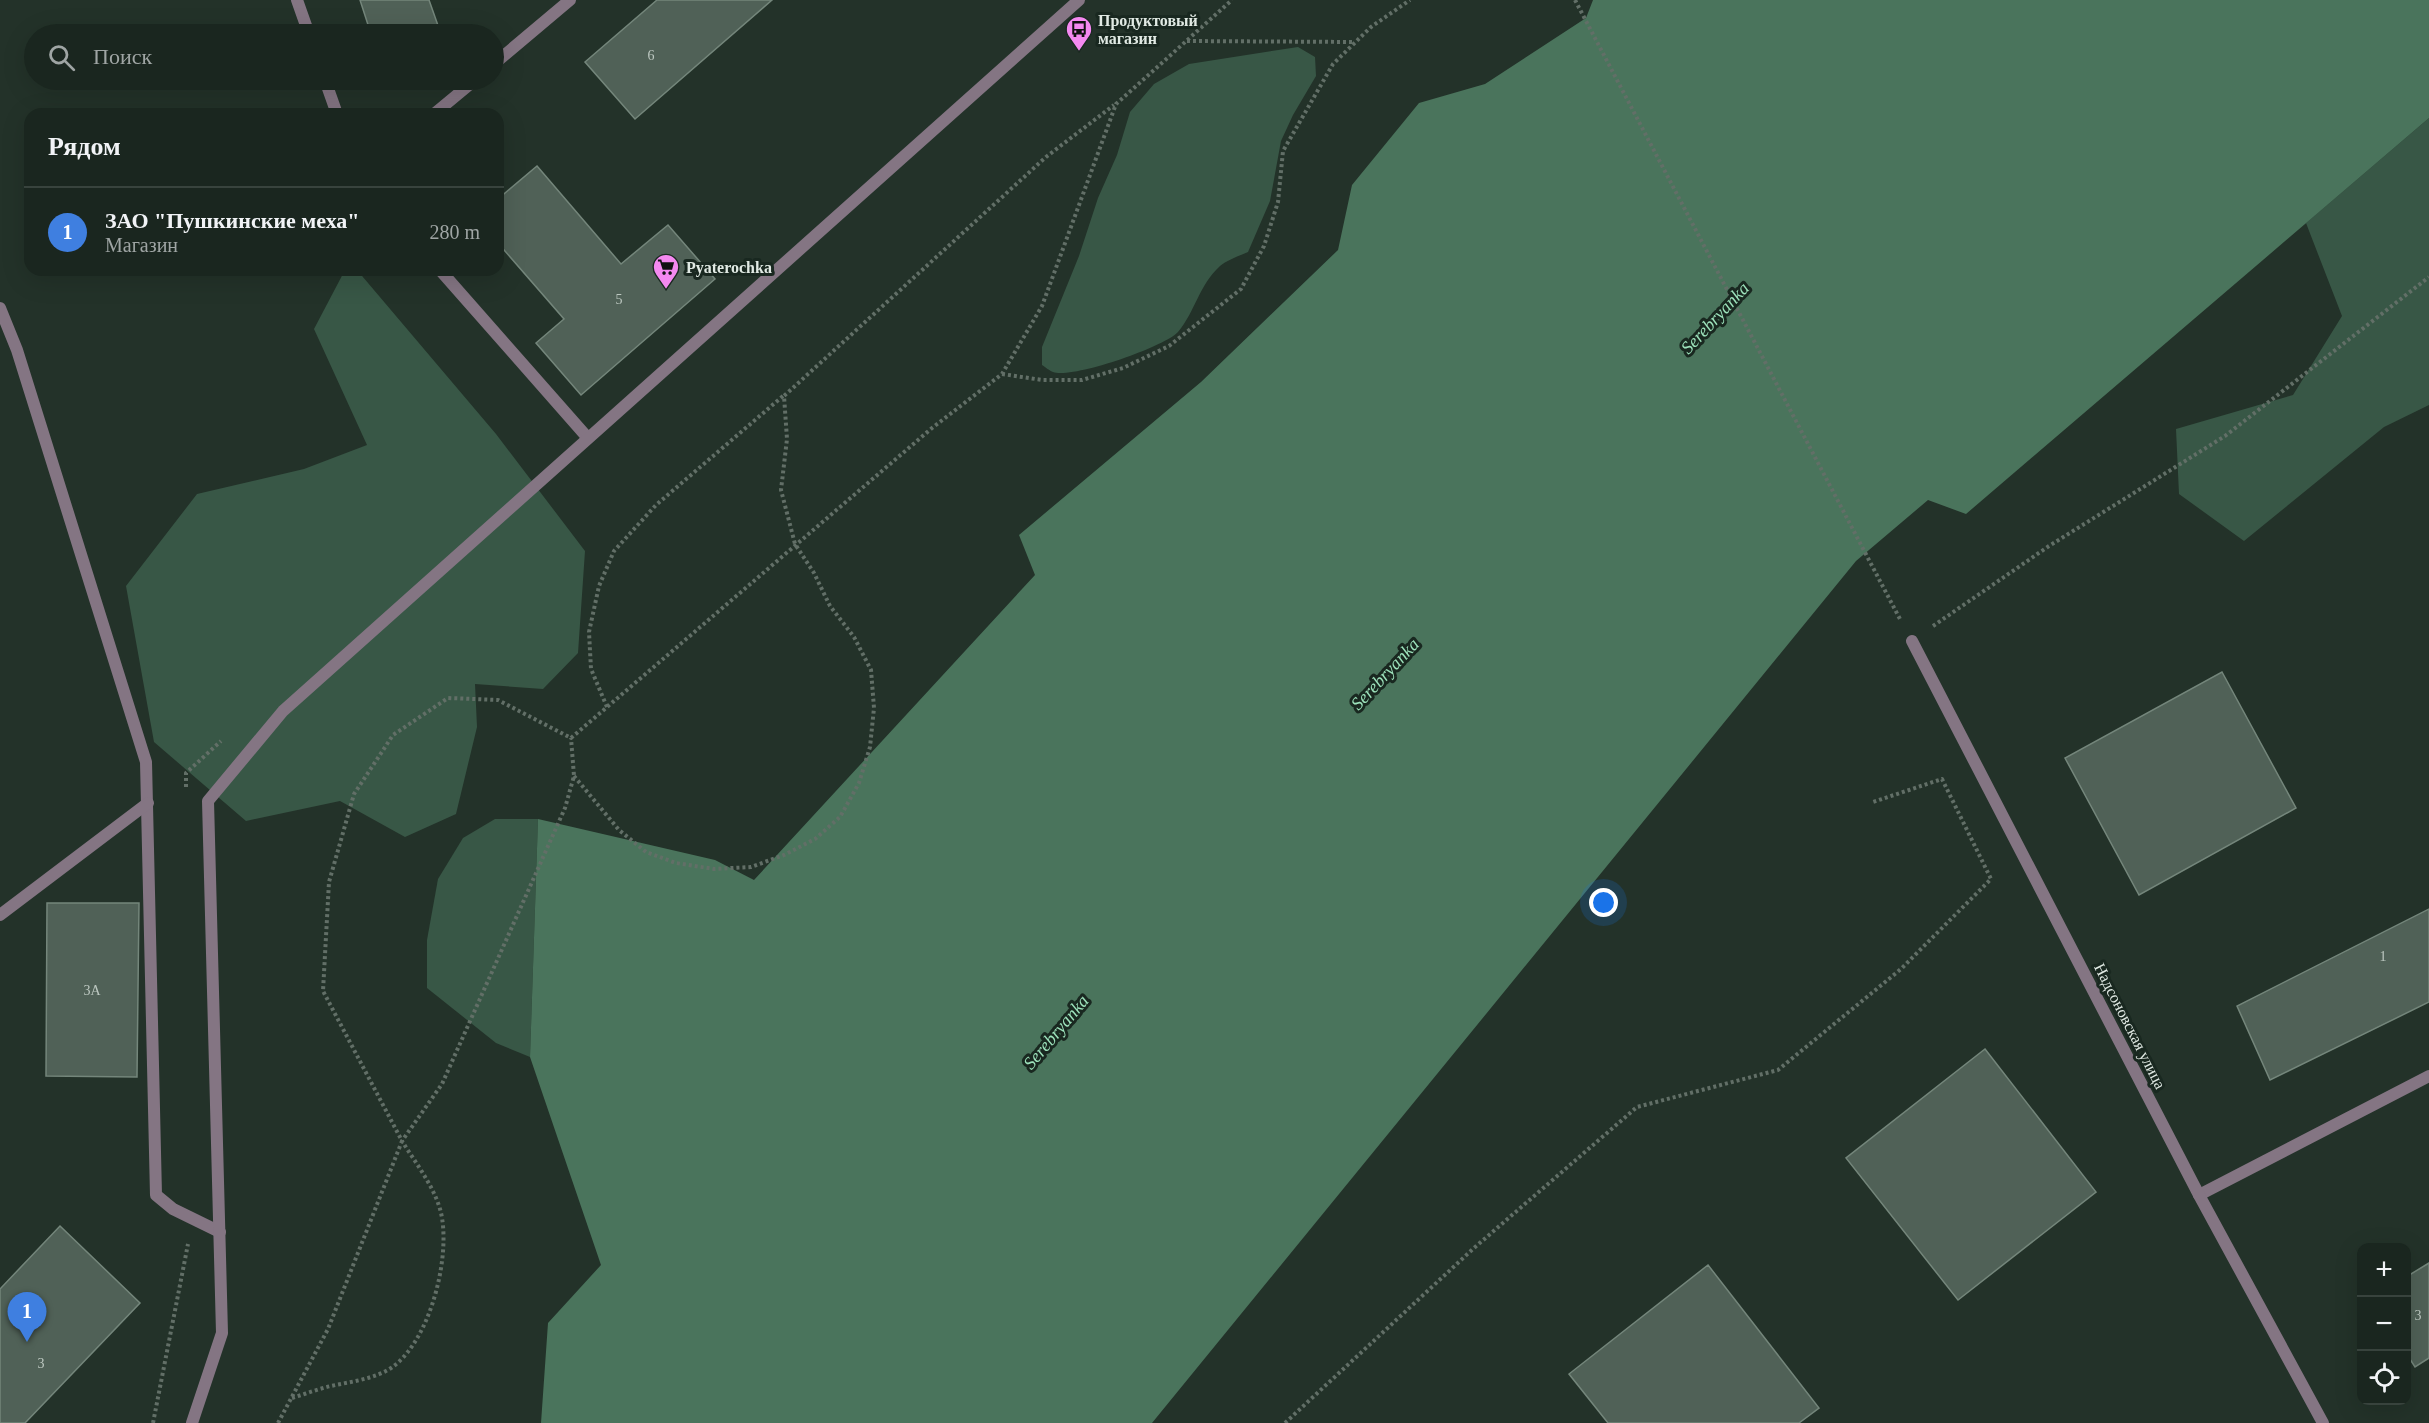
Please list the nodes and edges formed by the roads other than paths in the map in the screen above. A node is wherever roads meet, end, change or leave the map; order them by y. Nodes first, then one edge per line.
1 (297, 0) edge
2 (570, 0) edge
3 (1079, 0) edge
4 (305, 24) edge
5 (504, 56) edge
6 (328, 90) edge
7 (463, 90) edge
8 (334, 108) edge
9 (441, 108) edge
10 (445, 276) edge
11 (0, 308) edge
12 (586, 437) junction
13 (1912, 641) road end
14 (148, 803) junction
15 (0, 915) edge
16 (2429, 1076) edge
17 (2199, 1195) junction
18 (219, 1232) junction
19 (192, 1423) edge
20 (2323, 1423) edge

1 - 4 street
2 - 5 street
3 - 12 street
6 - 8 street
7 - 9 street
10 - 12 street
11 - 14 street
12 - 18 street
13 - 17 street, Надсоновская улица
14 - 15 street
14 - 18 street
16 - 17 street
17 - 20 street, Надсоновская улица
18 - 19 street

